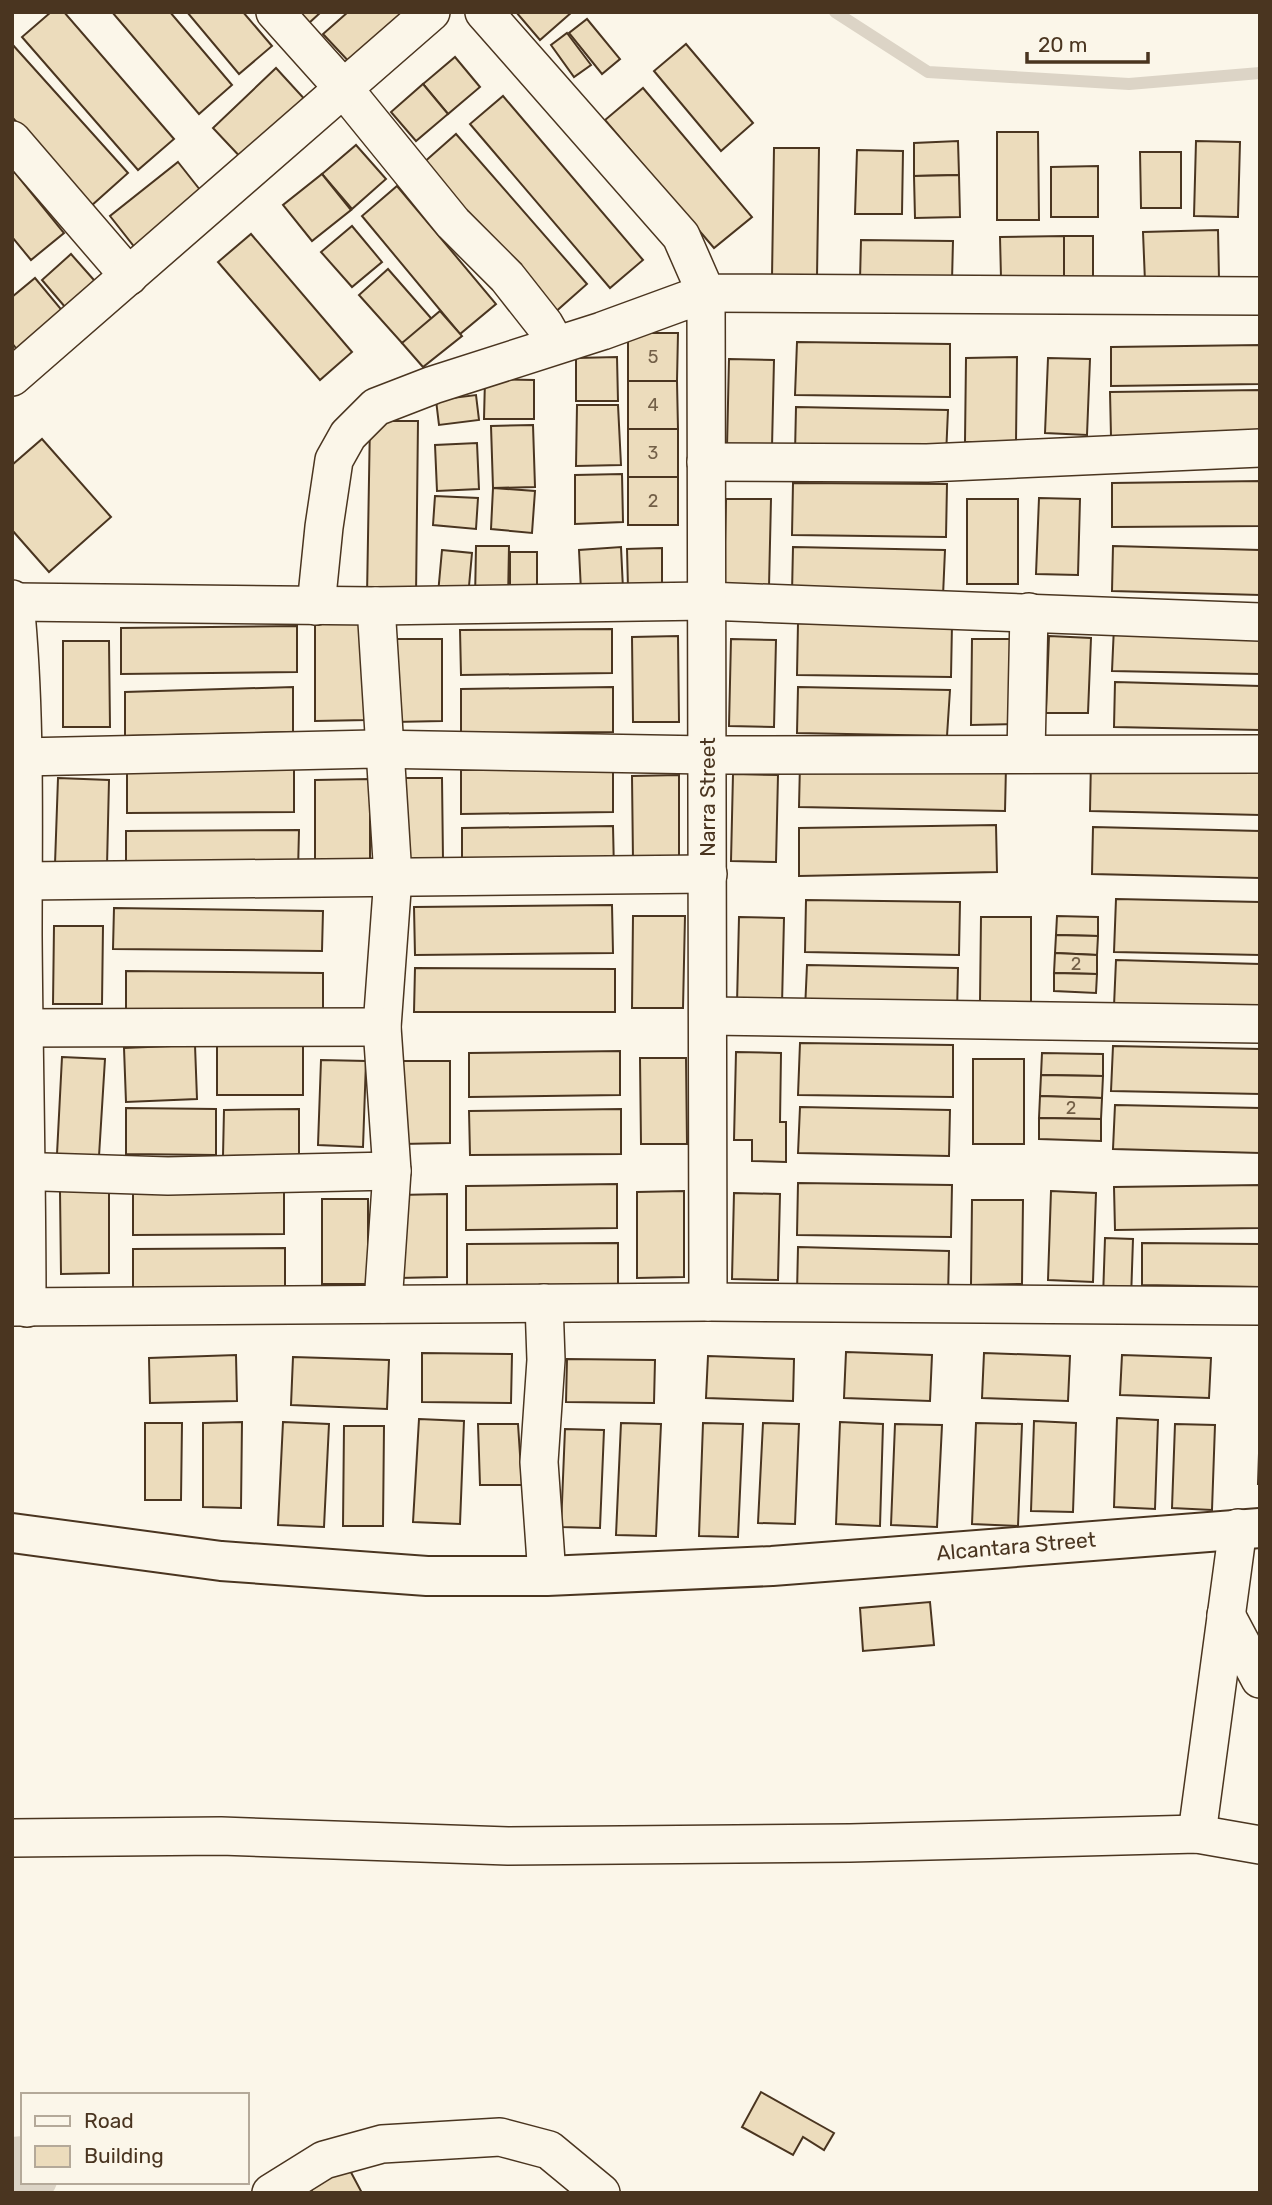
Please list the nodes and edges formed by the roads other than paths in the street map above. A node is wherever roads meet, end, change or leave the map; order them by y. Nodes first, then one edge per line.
1 (275, 12) edge
2 (431, 12) edge
3 (484, 12) edge
4 (344, 89) junction
5 (12, 140) edge
6 (129, 276) junction
7 (706, 293) junction
8 (1260, 296) edge
9 (556, 345) junction
10 (12, 377) edge
11 (1260, 449) edge
12 (706, 462) junction
13 (13, 601) edge
14 (706, 601) junction
15 (316, 606) junction
16 (376, 607) junction
17 (1029, 612) junction
18 (1260, 622) edge
19 (387, 749) junction
20 (1026, 754) junction
21 (1260, 754) edge
22 (707, 755) junction
23 (22, 757) junction
24 (708, 874) junction
25 (393, 877) junction
26 (23, 881) junction
27 (708, 1016) junction
28 (1260, 1024) edge
29 (382, 1027) junction
30 (18, 1029) edge
31 (392, 1171) junction
32 (20, 1172) edge
33 (708, 1302) junction
34 (544, 1303) junction
35 (383, 1304) junction
36 (1260, 1306) edge
37 (19, 1308) edge
38 (1249, 1528) edge
39 (12, 1533) edge
40 (547, 1576) junction
41 (1226, 1615) junction
42 (1260, 1679) edge
43 (1196, 1834) junction
44 (12, 1838) edge
45 (1260, 1845) edge
46 (271, 2193) edge
47 (601, 2193) edge

1 - 4 street
2 - 4 street
3 - 7 street
4 - 6 street
4 - 9 street
5 - 6 street
6 - 10 street
7 - 8 street
7 - 9 street
7 - 12 street, Narra Street
9 - 15 street
11 - 12 street
12 - 14 street, Narra Street
13 - 15 street
13 - 23 street
14 - 16 street
14 - 17 street
14 - 22 street, Narra Street
15 - 16 street
16 - 19 street
17 - 18 street
17 - 20 street
19 - 22 street
19 - 23 street
19 - 25 street
20 - 21 street
20 - 22 street
22 - 24 street, Narra Street
23 - 26 street
24 - 25 street
24 - 27 street, Narra Street
25 - 26 street
25 - 29 street
26 - 30 street
27 - 28 street
27 - 33 street, Narra Street
29 - 30 street
29 - 31 street
30 - 32 street
31 - 32 street
31 - 35 street
32 - 37 street
33 - 34 street
33 - 36 street
34 - 35 street
34 - 40 street
35 - 37 street
38 - 40 street, Alcantara Street
38 - 41 street
39 - 40 street, Alcantara Street
41 - 42 street
41 - 43 street
43 - 44 street
43 - 45 street
46 - 47 street

